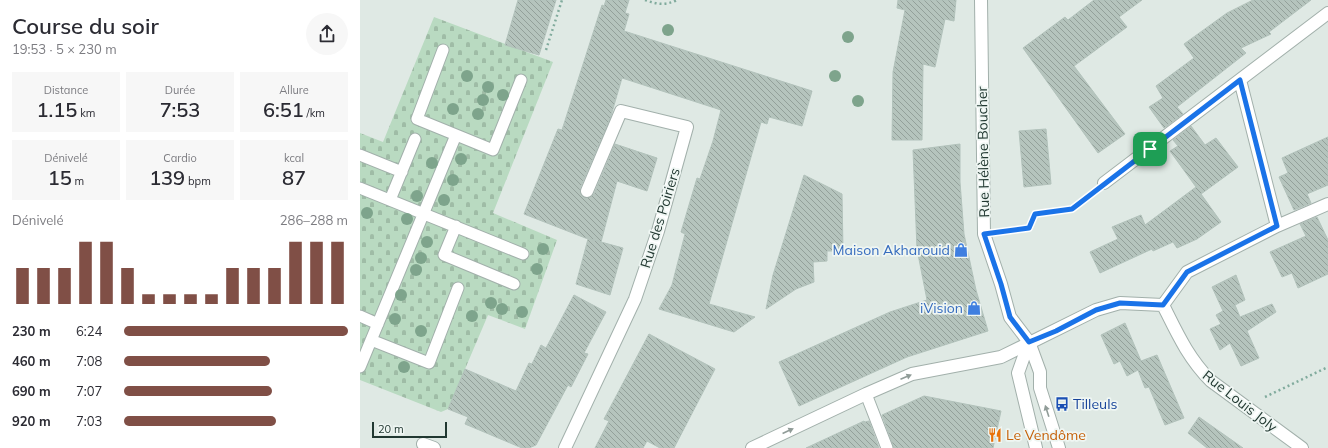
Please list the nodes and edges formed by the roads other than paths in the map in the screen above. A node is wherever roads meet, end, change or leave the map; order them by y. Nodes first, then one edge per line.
1 (981, 0) edge
2 (1328, 13) edge
3 (443, 50) dead end
4 (521, 80) dead end
5 (1240, 80) junction
6 (456, 135) junction
7 (415, 139) dead end
8 (360, 155) edge
9 (402, 172) junction
10 (1104, 183) road end
11 (360, 188) edge
12 (587, 191) dead end
13 (390, 200) junction
14 (1328, 204) edge
15 (423, 213) junction
16 (456, 226) junction
17 (1277, 226) junction
18 (523, 254) dead end
19 (514, 284) dead end
20 (458, 288) dead end
21 (1163, 305) junction
22 (360, 316) edge
23 (378, 324) junction
24 (371, 340) junction
25 (1029, 342) junction
26 (360, 367) edge
27 (866, 394) junction
28 (565, 448) edge
29 (752, 448) edge
30 (887, 448) edge
31 (1036, 448) edge
32 (1059, 448) edge
33 (1302, 448) edge

1 - 25 street, Rue Hélène Boucher
2 - 5 street
3 - 6 lane
4 - 6 lane
5 - 10 street
5 - 17 street
6 - 15 lane
7 - 9 lane
8 - 9 lane
9 - 13 lane
11 - 13 lane
12 - 28 street, Rue des Poiriers
13 - 15 lane
14 - 17 street
15 - 16 lane
15 - 23 lane
16 - 18 lane
16 - 19 lane
17 - 21 street
20 - 24 lane
21 - 25 street
21 - 33 street, Rue Louis Joly
22 - 23 lane
23 - 24 lane
24 - 26 lane
27 -> 25 street
25 - 31 street
32 -> 25 street, Rue Hélène Boucher
29 -> 27 street
27 - 30 lane

